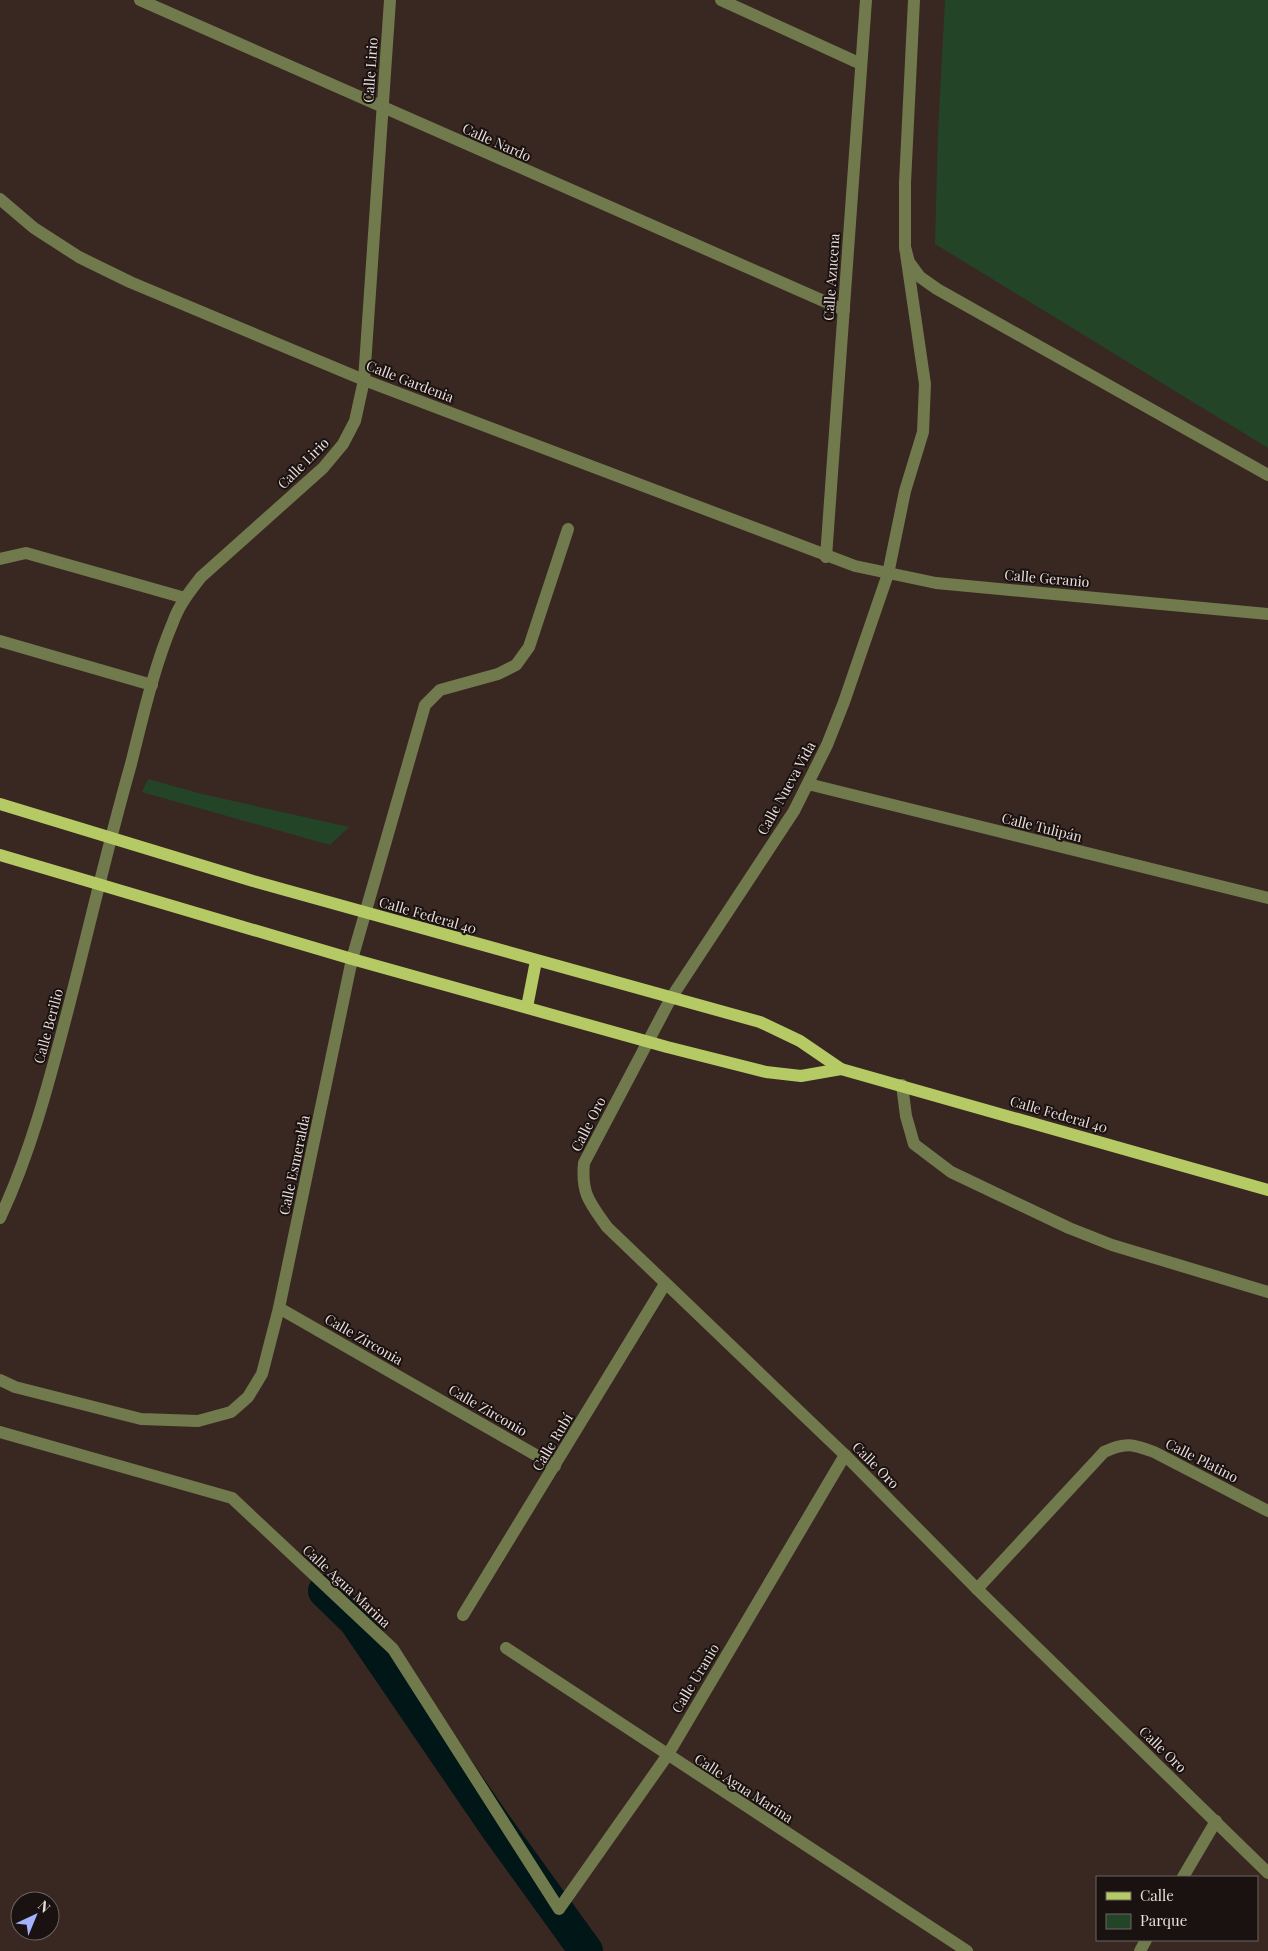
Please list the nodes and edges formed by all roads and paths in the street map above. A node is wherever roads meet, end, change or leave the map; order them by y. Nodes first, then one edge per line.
1 (140, 0) edge
2 (390, 0) edge
3 (720, 0) edge
4 (866, 0) edge
5 (914, 0) edge
6 (861, 64) junction
7 (382, 109) junction
8 (0, 200) edge
9 (905, 247) junction
10 (844, 310) junction
11 (364, 380) junction
12 (1268, 475) edge
13 (568, 528) dead end
14 (826, 557) junction
15 (0, 559) edge
16 (888, 574) junction
17 (185, 598) junction
18 (1268, 614) edge
19 (0, 641) edge
20 (152, 685) junction
21 (808, 784) junction
22 (0, 804) edge
23 (110, 838) junction
24 (0, 855) edge
25 (99, 884) junction
26 (1268, 898) edge
27 (365, 913) junction
28 (352, 959) junction
29 (536, 961) junction
30 (671, 998) junction
31 (527, 1007) junction
32 (647, 1040) junction
33 (841, 1069) junction
34 (902, 1085) junction
35 (1268, 1190) edge
36 (0, 1218) edge
37 (665, 1284) junction
38 (1268, 1292) edge
39 (279, 1308) junction
40 (0, 1380) edge
41 (433, 1396) joint
42 (0, 1432) edge
43 (846, 1455) junction
44 (555, 1466) junction
45 (1268, 1511) edge
46 (976, 1589) junction
47 (462, 1615) dead end
48 (506, 1648) dead end
49 (667, 1756) junction
50 (1216, 1822) junction
51 (1268, 1873) edge
52 (1184, 1876) edge
53 (559, 1910) joint
54 (967, 1951) edge

1 - 7 street, Calle Nardo
2 - 7 street, Calle Lirio
3 - 6 street
4 - 6 street, Calle Azucena
5 - 9 street, Calle Nueva Vida
6 - 10 street, Calle Azucena
7 - 10 street, Calle Nardo
7 - 11 street, Calle Lirio
8 - 11 street, Calle Gardenia
9 - 12 street
9 - 16 street, Calle Nueva Vida
10 - 14 street, Calle Azucena
11 - 14 street, Calle Gardenia
11 - 17 street, Calle Lirio
13 - 27 street, Calle Esmeralda
14 - 16 street, Calle Geranio
15 - 17 street
16 - 18 street, Calle Geranio
16 - 21 street, Calle Nueva Vida
17 - 20 street, Calle Lirio
19 - 20 street
20 - 23 street, Calle Lirio
21 - 26 street, Calle Tulipán
21 - 30 street, Calle Nueva Vida
22 - 23 main road, Calle Federal 40
23 - 25 street, Calle Berilio
23 - 27 main road, Calle Federal 40
24 - 25 main road, Calle Federal 40
25 - 28 main road, Calle Federal 40
25 - 36 street, Calle Berilio
27 - 28 street, Calle Esmeralda
27 - 29 main road, Calle Federal 40
28 - 31 main road, Calle Federal 40
28 - 39 street, Calle Esmeralda
29 - 30 main road, Calle Federal 40
29 - 31 main road
30 - 32 street, Calle Nueva Vida
30 - 33 main road, Calle Federal 40
31 - 32 main road, Calle Federal 40
32 - 33 main road, Calle Federal 40
32 - 37 street, Calle Oro
33 - 34 main road, Calle Federal 40
34 - 35 main road, Calle Federal 40
34 - 38 street
37 - 43 street, Calle Oro
37 - 44 street, Calle Rubí
39 - 40 street, Calle Esmeralda
39 - 41 street, Calle Zirconia
41 - 44 street, Calle Zirconio
42 - 53 street, Calle Agua Marina
43 - 46 street, Calle Oro
43 - 49 street, Calle Uranio
44 - 47 street, Calle Rubí
45 - 46 street, Calle Platino
46 - 50 street, Calle Oro
48 - 49 street, Calle Agua Marina
49 - 53 street, Calle Uranio
49 - 54 street, Calle Agua Marina
50 - 51 street, Calle Oro
50 - 52 street

